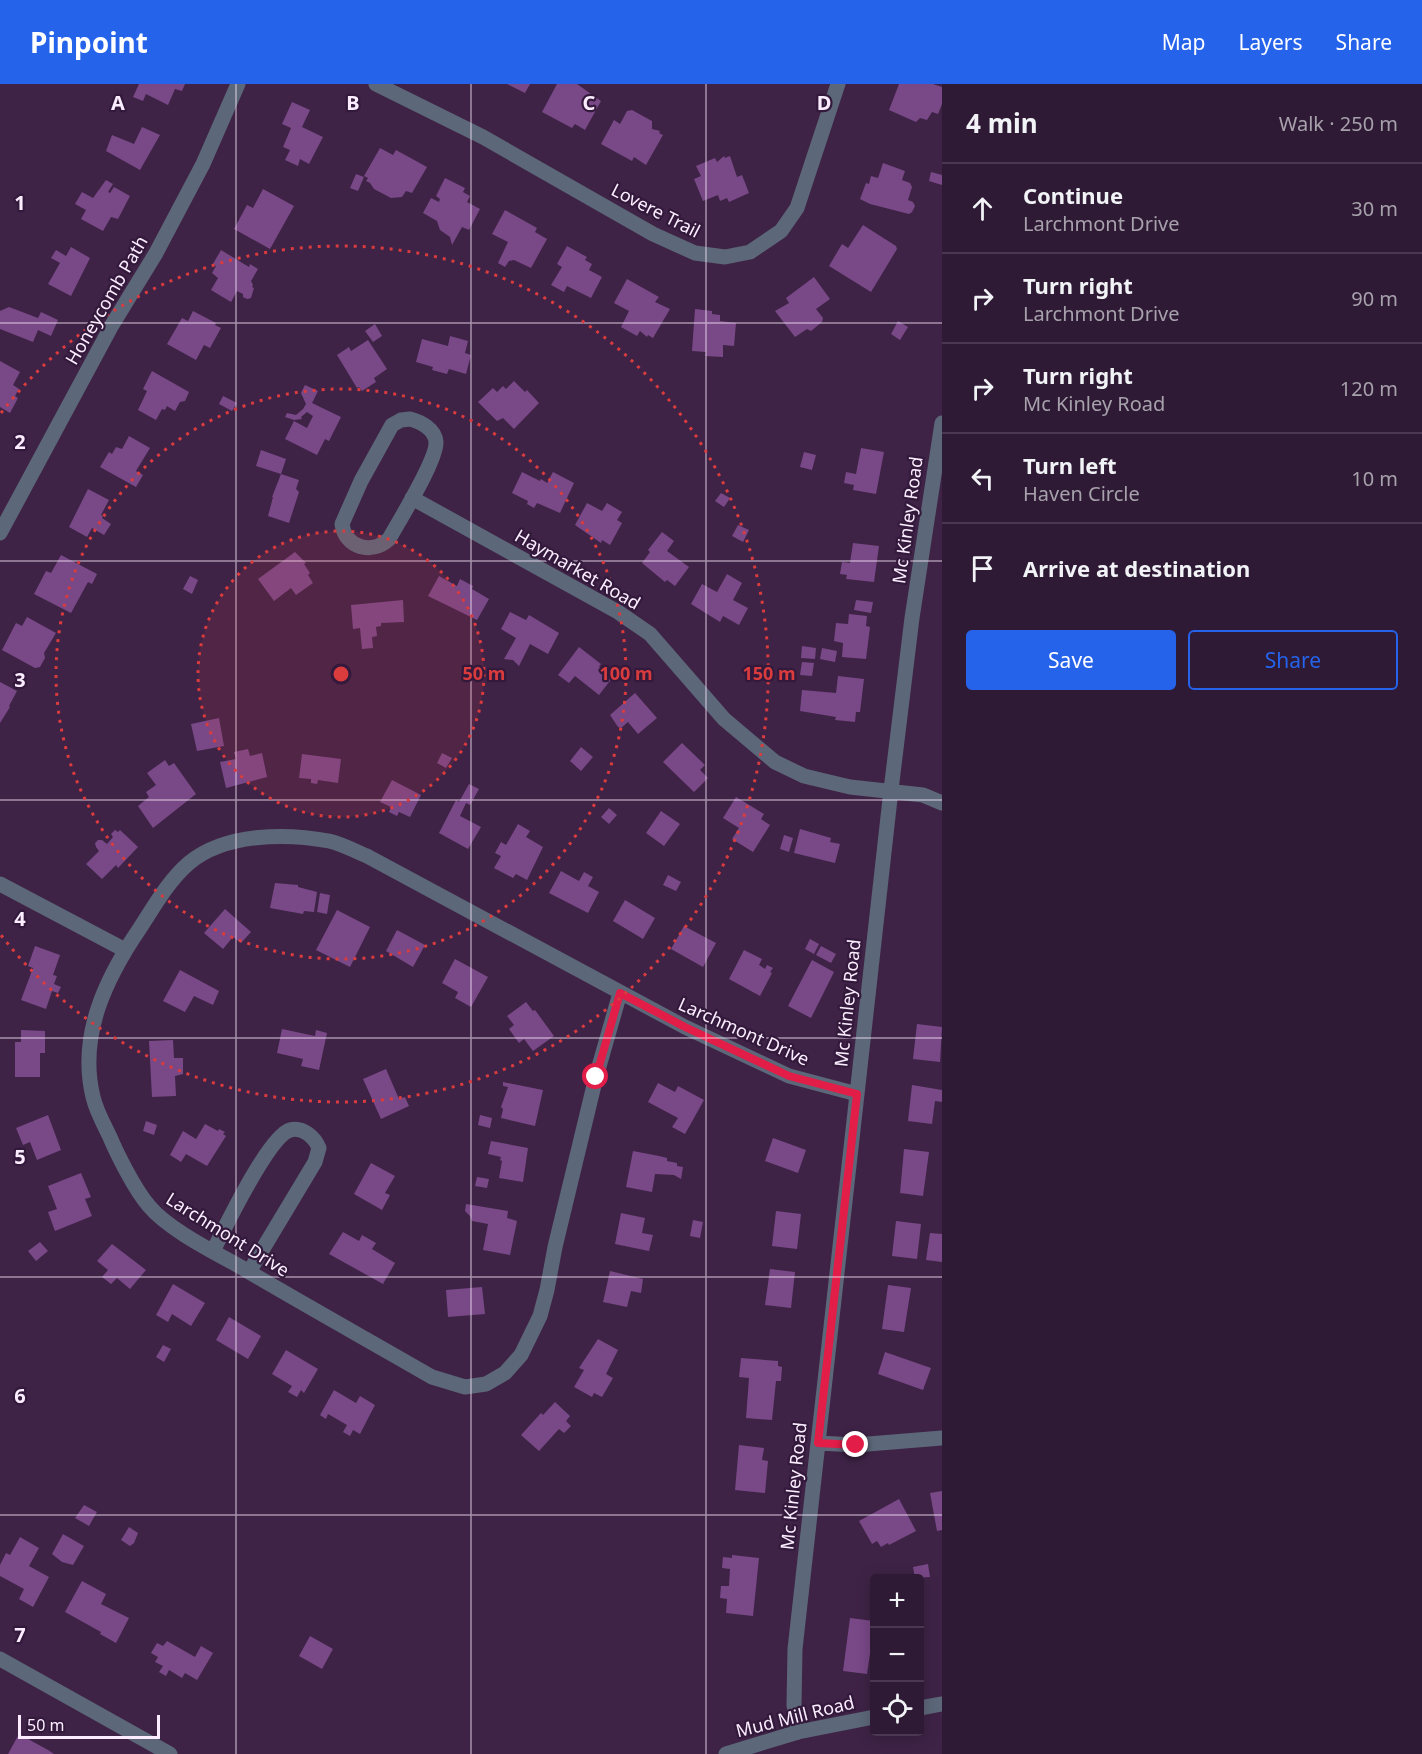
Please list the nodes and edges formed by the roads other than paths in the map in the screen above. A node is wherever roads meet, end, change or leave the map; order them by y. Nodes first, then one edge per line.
1 (238, 84) edge
2 (376, 84) edge
3 (838, 84) edge
4 (942, 423) edge
5 (412, 498) junction
6 (0, 533) edge
7 (891, 790) junction
8 (942, 803) edge
9 (0, 884) edge
10 (125, 950) junction
11 (620, 993) junction
12 (857, 1094) junction
13 (213, 1251) junction
14 (249, 1272) junction
15 (942, 1438) edge
16 (818, 1443) junction
17 (0, 1659) edge
18 (942, 1704) edge
19 (924, 1707) edge
20 (870, 1718) edge
21 (798, 1732) junction
22 (170, 1754) edge
23 (726, 1754) edge

1 - 6 street, Honeycomb Path
2 - 3 street, Lovere Trail
4 - 7 street, Mc Kinley Road
5 - 5 street
5 - 7 street, Haymarket Road
7 - 8 street, Haymarket Road
7 - 12 street, Mc Kinley Road
9 - 10 street
10 - 11 street, Larchmont Drive
10 - 13 street, Larchmont Drive
11 - 12 street, Larchmont Drive
11 - 14 street, Larchmont Drive
12 - 16 street, Mc Kinley Road
13 - 14 street, Larchmont Drive
13 - 14 street
15 - 16 street
16 - 21 street, Mc Kinley Road
17 - 22 street
18 - 19 street
20 - 21 street, Mud Mill Road
21 - 23 street, Mud Mill Road

